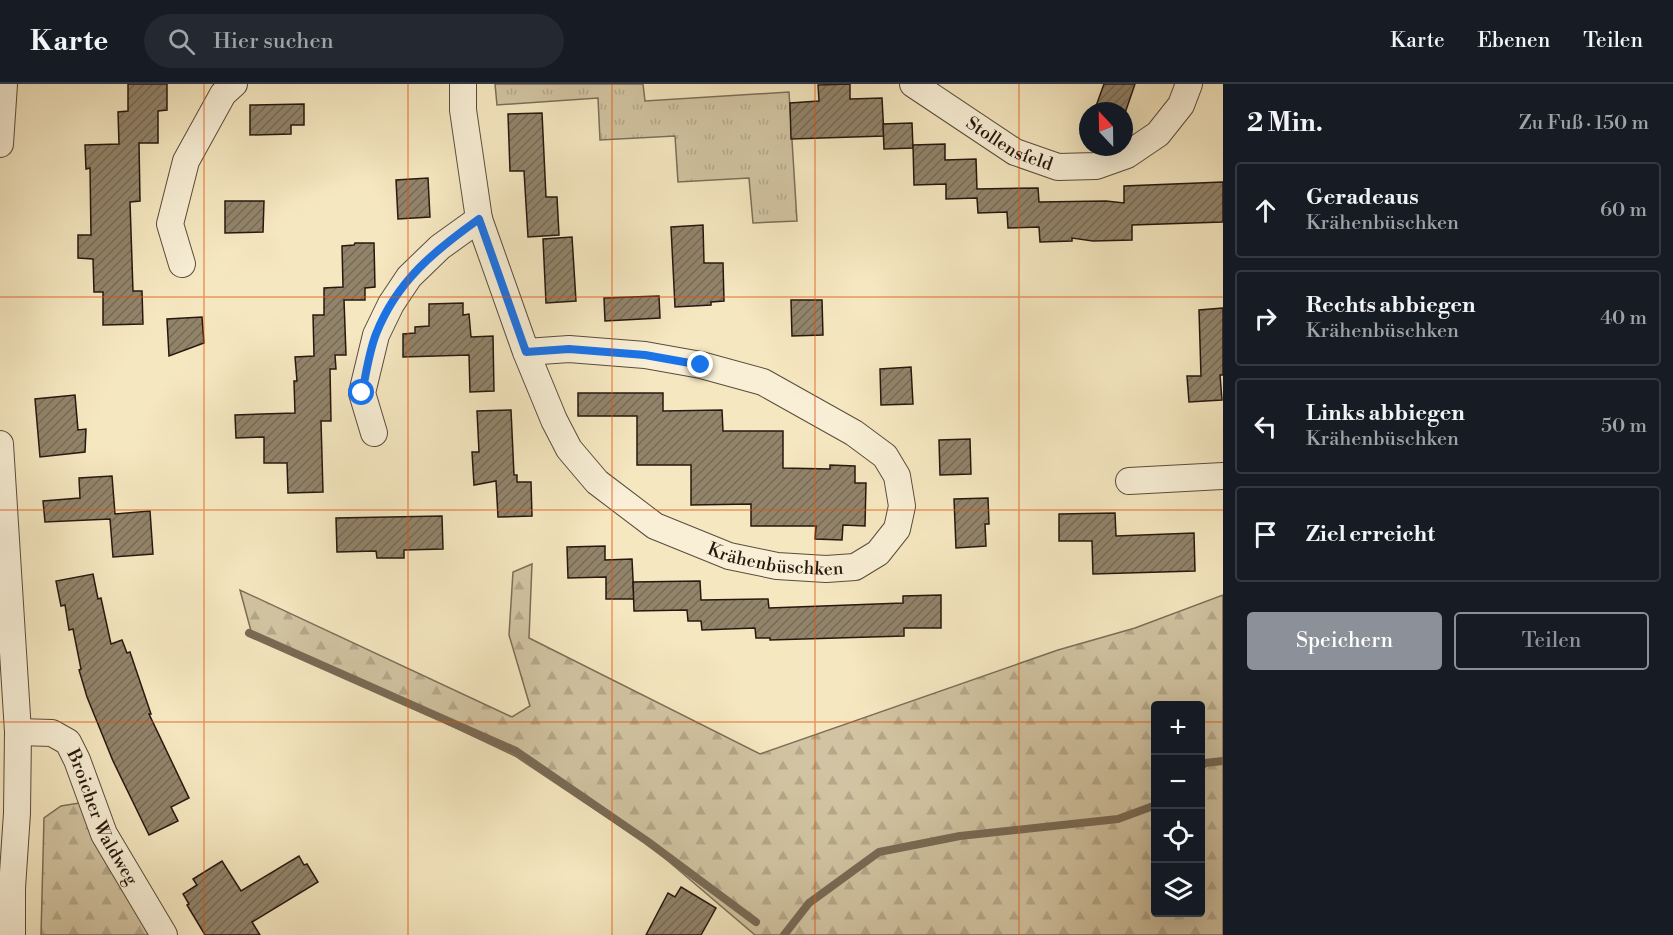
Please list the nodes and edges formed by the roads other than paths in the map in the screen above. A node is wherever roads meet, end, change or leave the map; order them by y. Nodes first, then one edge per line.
1 (4, 84) edge
2 (234, 84) edge
3 (464, 84) edge
4 (913, 84) edge
5 (1189, 84) edge
6 (0, 144) edge
7 (479, 219) junction
8 (182, 264) dead end
9 (526, 352) junction
10 (374, 433) dead end
11 (0, 444) edge
12 (1223, 476) edge
13 (1128, 482) dead end
14 (4, 597) edge
15 (18, 732) junction
16 (12, 935) edge
17 (164, 935) edge

1 - 6 street
2 - 8 street
3 - 7 street, Krähenbüschken
4 - 5 street, Stollensfeld
7 - 9 street, Krähenbüschken
7 - 10 street
9 - 9 street, Krähenbüschken
11 - 14 street
12 - 13 street
14 - 15 street
15 - 16 street
15 - 17 street, Broicher Waldweg

